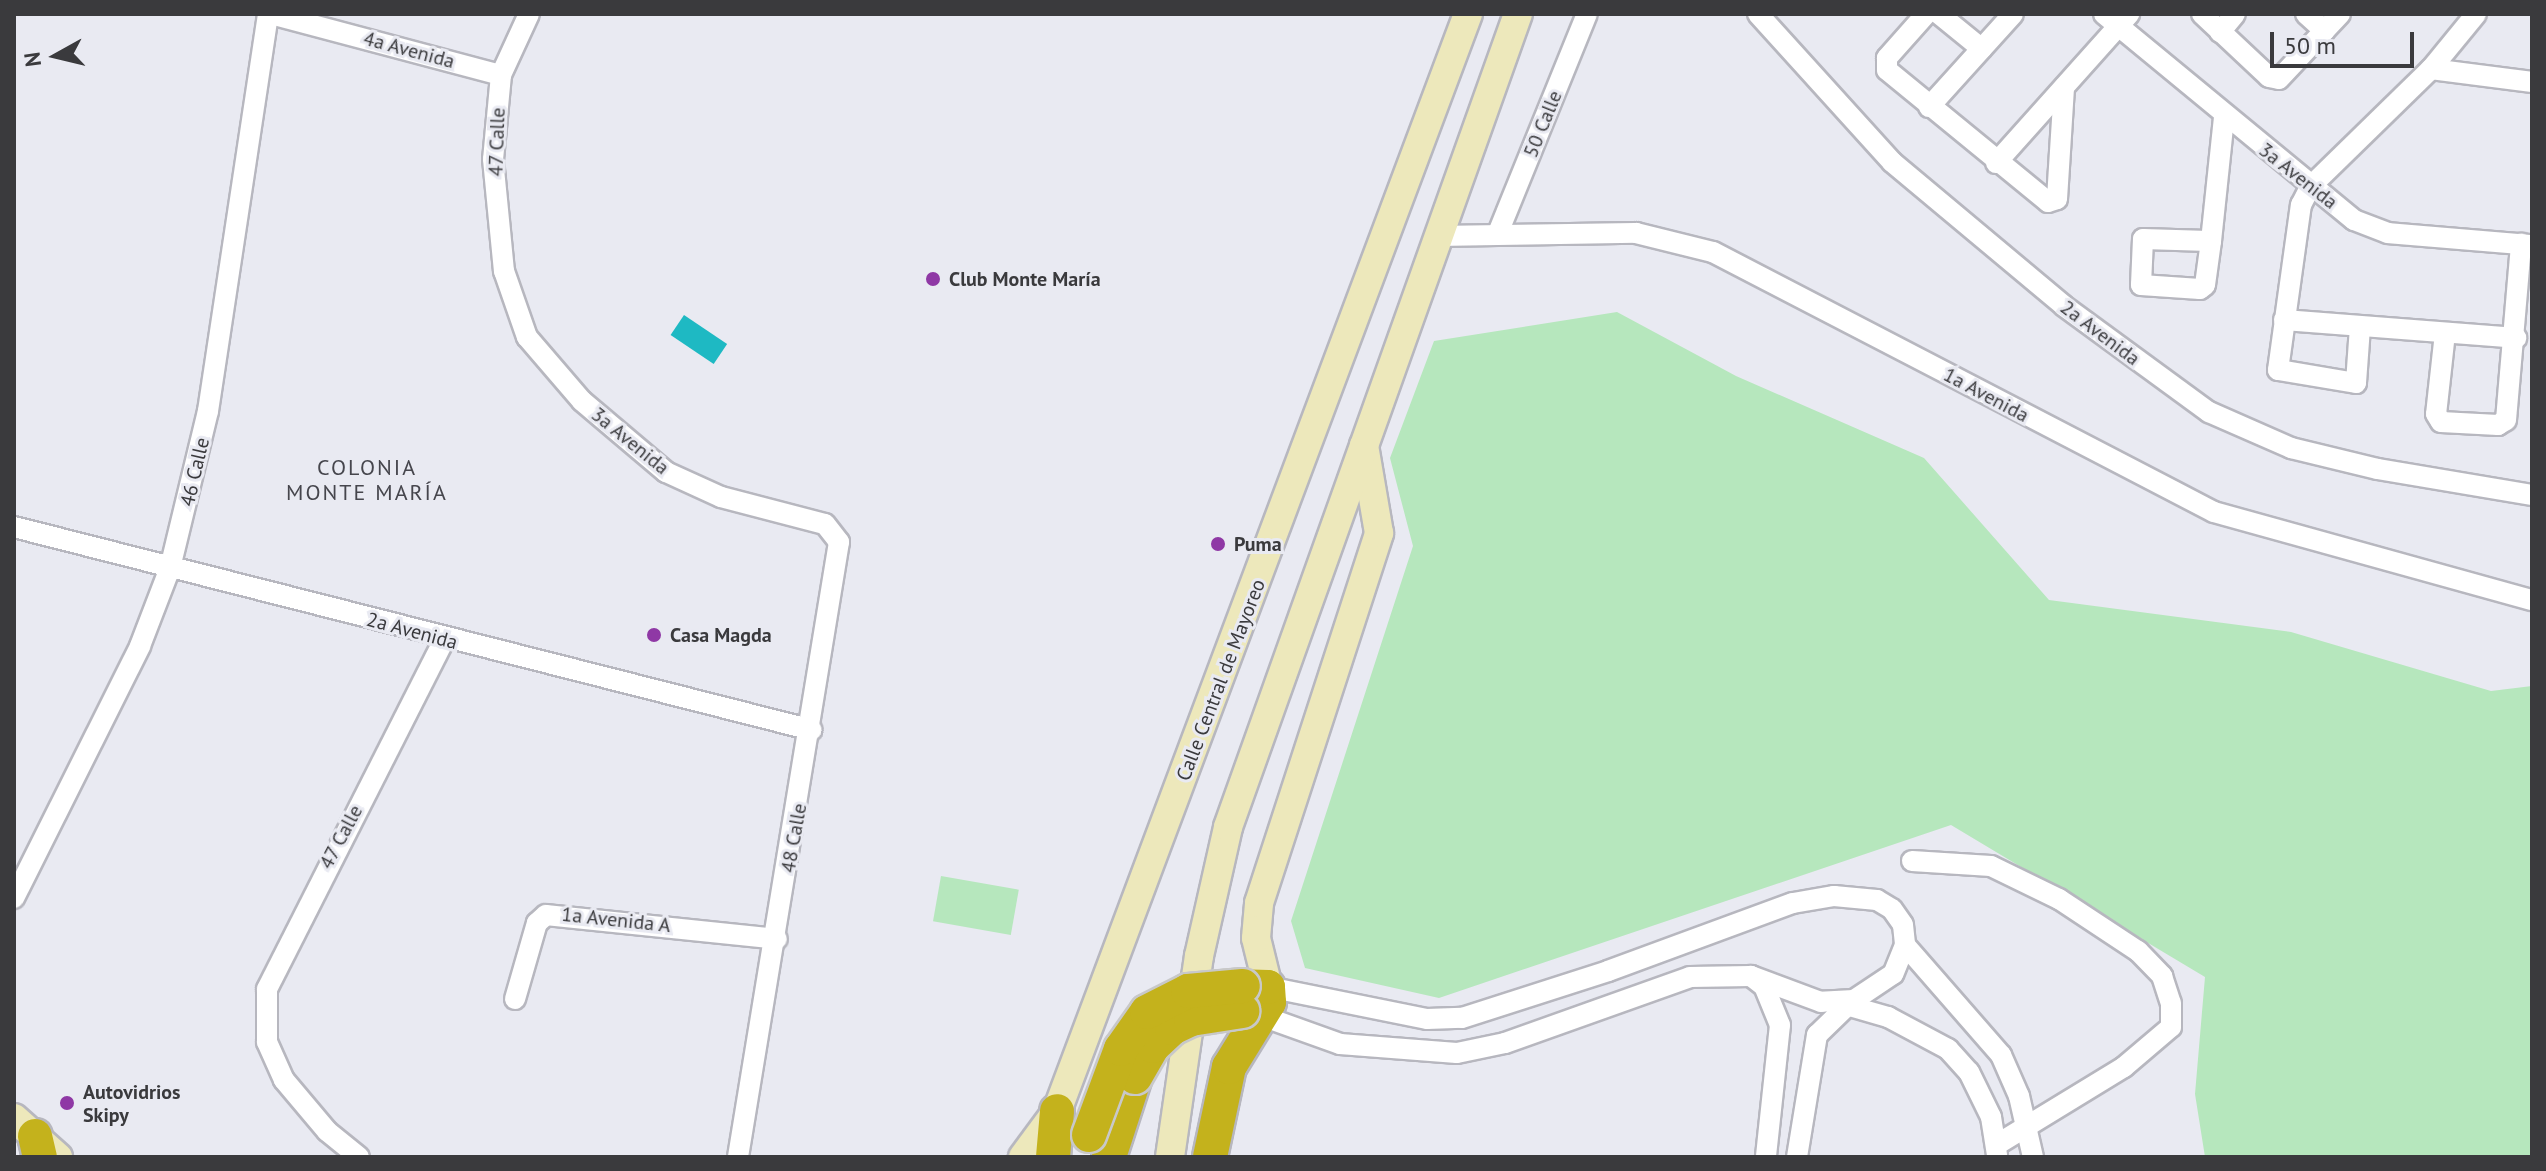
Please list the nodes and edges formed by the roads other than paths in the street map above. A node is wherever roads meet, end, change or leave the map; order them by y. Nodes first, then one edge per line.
1 (269, 14) edge
2 (1468, 14) edge
3 (1518, 14) edge
4 (1587, 14) edge
5 (1758, 14) edge
6 (1926, 14) edge
7 (1939, 14) edge
8 (2013, 14) edge
9 (2202, 14) edge
10 (2235, 14) edge
11 (2306, 14) edge
12 (2340, 14) edge
13 (2476, 14) edge
14 (528, 16) edge
15 (2117, 18) edge
16 (2325, 31) junction
17 (2220, 32) junction
18 (1982, 49) junction
19 (2431, 69) junction
20 (501, 75) junction
21 (2532, 82) edge
22 (2064, 87) junction
23 (1929, 107) junction
24 (2224, 117) junction
25 (1996, 163) junction
26 (2310, 187) junction
27 (1498, 233) junction
28 (1437, 236) junction
29 (2211, 241) dead end
30 (2526, 244) edge
31 (504, 271) joint
32 (2284, 320) junction
33 (2360, 327) junction
34 (2445, 333) junction
35 (2516, 338) junction
36 (1363, 444) junction
37 (2532, 495) edge
38 (825, 524) joint
39 (14, 527) edge
40 (170, 568) junction
41 (2532, 600) edge
42 (444, 640) junction
43 (812, 730) junction
44 (1912, 861) dead end
45 (14, 898) edge
46 (777, 939) junction
47 (1905, 945) junction
48 (1751, 976) junction
49 (515, 999) dead end
50 (1254, 1000) junction
51 (1850, 1003) junction
52 (1057, 1111) junction
53 (2028, 1128) junction
54 (1091, 1150) edge
55 (1996, 1151) edge
56 (359, 1157) edge
57 (738, 1157) edge
58 (1023, 1157) edge
59 (1053, 1157) edge
60 (1170, 1157) edge
61 (1210, 1157) edge
62 (1766, 1157) edge
63 (1797, 1157) edge
64 (2033, 1157) edge

1 - 20 street, 4a Avenida
1 - 40 street, 46 Calle
2 - 52 main road, Calle Central de Mayoreo
3 - 28 main road
4 - 27 street, 50 Calle
5 - 37 street, 2a Avenida
6 - 23 street
7 - 18 street
8 - 18 street
9 - 17 street
10 - 17 street
11 - 16 street
12 - 16 street
13 - 19 street
14 - 20 street, 47 Calle
15 - 22 street
15 - 24 street, 3a Avenida
16 - 17 street
18 - 23 street
19 - 21 street
19 - 26 street
20 - 31 street, 47 Calle
22 - 25 street
22 - 25 street
23 - 25 street
24 - 26 street, 3a Avenida
24 - 29 street
26 - 30 street, 3a Avenida
26 - 32 street
27 - 28 street, 1a Avenida
27 - 41 street, 1a Avenida
28 - 36 main road
30 - 35 street
31 - 38 street, 3a Avenida
32 - 33 street
32 - 33 street
33 - 34 street
34 - 35 street
34 - 35 street
36 - 50 main road
36 - 60 main road
38 - 43 street, 48 Calle
39 - 40 street, 2a Avenida
40 - 42 street, 2a Avenida
40 - 45 street, 46 Calle
42 - 43 street, 2a Avenida
42 - 56 street, 47 Calle
43 - 46 street, 48 Calle
44 - 53 street
46 - 49 street, 1a Avenida A
46 - 57 street, 48 Calle
47 - 50 street
47 - 51 street
47 - 53 street
48 - 50 street
48 - 51 street
48 - 62 street
50 - 54 highway, bridge
50 - 54 highway, bridge
50 - 61 highway
51 - 55 street
51 - 63 street
52 - 58 main road, Calle Central de Mayoreo
52 - 59 highway
53 - 55 street
53 - 64 street

